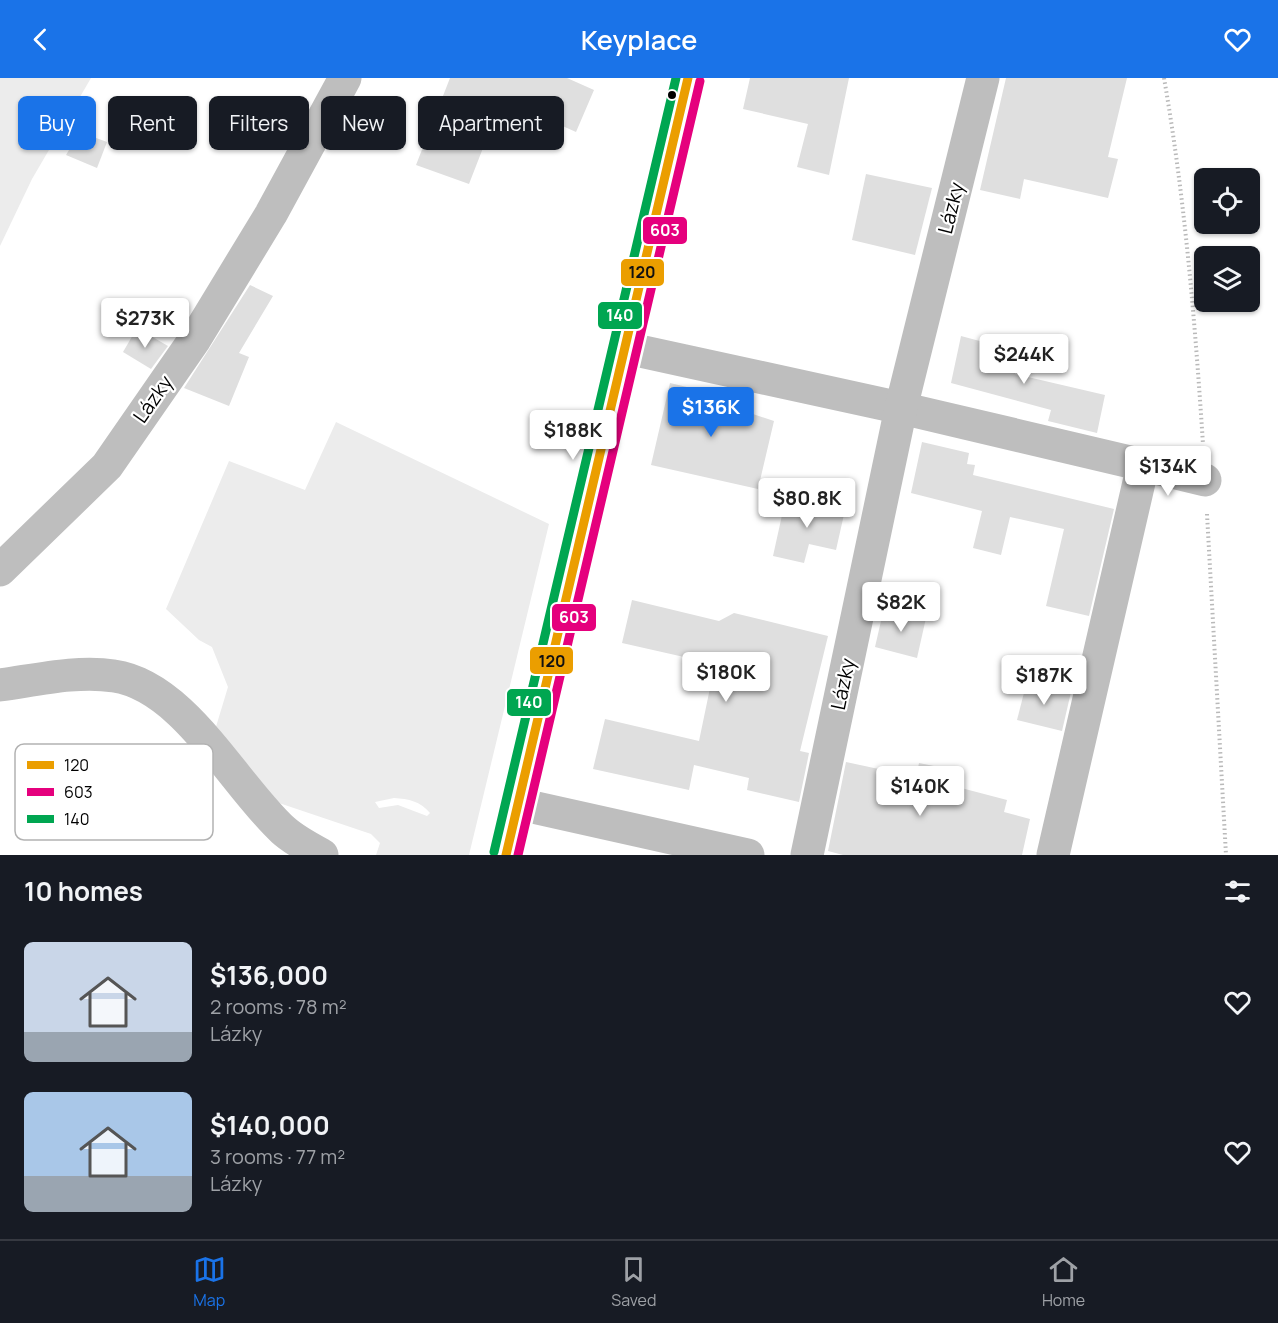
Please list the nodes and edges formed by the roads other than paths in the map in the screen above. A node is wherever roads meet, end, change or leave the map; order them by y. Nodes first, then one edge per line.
1 (345, 78) edge
2 (688, 78) edge
3 (983, 78) edge
4 (626, 348) junction
5 (901, 408) junction
6 (1143, 465) junction
7 (1205, 480) dead end
8 (0, 570) edge
9 (0, 685) edge
10 (209, 744) edge
11 (213, 748) edge
12 (519, 804) junction
13 (322, 855) edge
14 (506, 855) edge
15 (748, 855) edge
16 (807, 855) edge
17 (1053, 855) edge

1 - 8 street, Lázky
2 - 4 street
3 - 5 street, Lázky
4 - 5 street
4 - 12 street
5 - 6 street
5 - 16 street, Lázky
6 - 7 street
6 - 17 street
9 - 10 street
11 - 13 street
12 - 14 street
12 - 15 street

